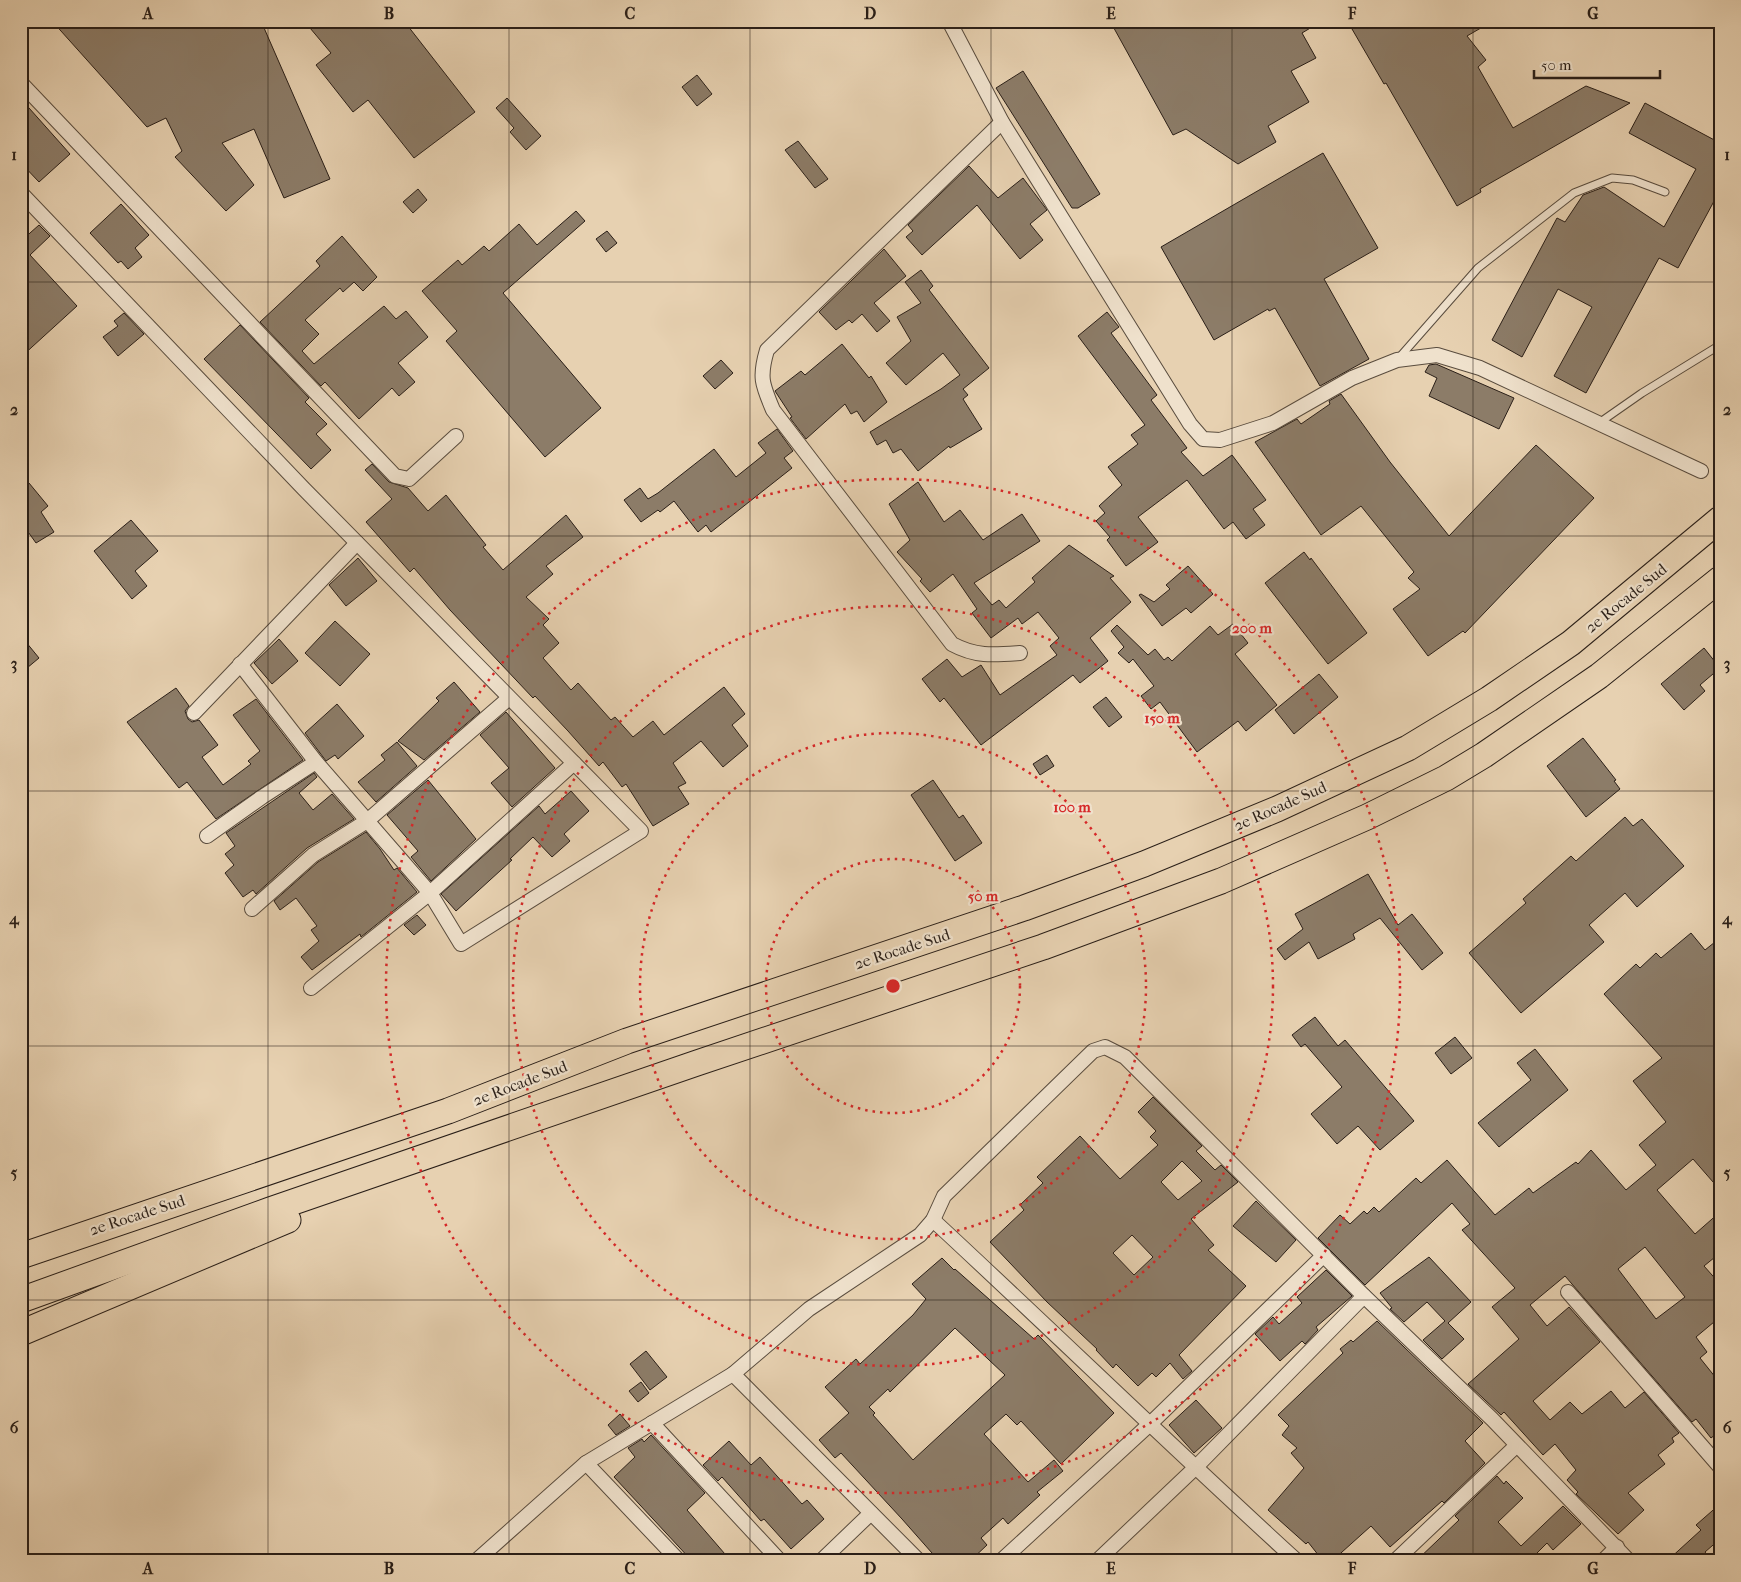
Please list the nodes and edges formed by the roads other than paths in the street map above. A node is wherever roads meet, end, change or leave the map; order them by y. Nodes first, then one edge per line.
1 (949, 21) edge
2 (21, 83) edge
3 (1002, 122) junction
4 (1665, 192) dead end
5 (21, 193) edge
6 (1720, 345) edge
7 (1397, 360) junction
8 (1598, 423) junction
9 (456, 436) dead end
10 (1701, 471) dead end
11 (1720, 519) edge
12 (357, 543) junction
13 (1720, 578) edge
14 (1020, 653) dead end
15 (240, 664) junction
16 (509, 698) junction
17 (194, 713) dead end
18 (316, 762) junction
19 (574, 763) junction
20 (367, 821) junction
21 (207, 836) dead end
22 (430, 893) junction
23 (252, 909) dead end
24 (311, 988) dead end
25 (457, 1146) junction
26 (933, 1220) junction
27 (1324, 1255) junction
28 (21, 1256) edge
29 (1568, 1292) dead end
30 (1364, 1296) junction
31 (21, 1300) edge
32 (21, 1333) edge
33 (733, 1374) junction
34 (652, 1422) junction
35 (1151, 1423) junction
36 (1516, 1446) junction
37 (586, 1463) junction
38 (1720, 1467) edge
39 (1195, 1468) junction
40 (871, 1513) junction
41 (1617, 1547) junction
42 (476, 1561) edge
43 (679, 1561) edge
44 (780, 1561) edge
45 (821, 1561) edge
46 (919, 1561) edge
47 (1002, 1561) edge
48 (1097, 1561) edge
49 (1298, 1561) edge
50 (1395, 1561) edge
51 (1603, 1561) edge
52 (1629, 1561) edge

1 - 3 street
2 - 9 street
3 - 7 street
3 - 14 street
4 - 7 lane
5 - 12 street
6 - 8 lane
7 - 8 street
8 - 10 street
11 - 28 highway, 2e Rocade Sud
12 - 15 street
12 - 16 street
13 - 25 highway
15 - 17 street
15 - 18 street
16 - 19 street
16 - 20 street
18 - 20 street
18 - 21 street
19 - 22 street
19 - 22 street
20 - 22 street
20 - 23 street
22 - 24 street
25 - 31 highway
25 - 32 highway
26 - 27 street
26 - 33 street
26 - 35 street
27 - 30 street
27 - 35 street
29 - 38 street
30 - 36 street
30 - 39 street
33 - 34 street
33 - 40 street
34 - 37 street
34 - 44 street
35 - 39 street
35 - 47 street
36 - 41 street
36 - 50 street
37 - 42 street
37 - 43 street
39 - 48 street
39 - 49 street
40 - 45 street
40 - 46 street
41 - 51 street
41 - 52 street

